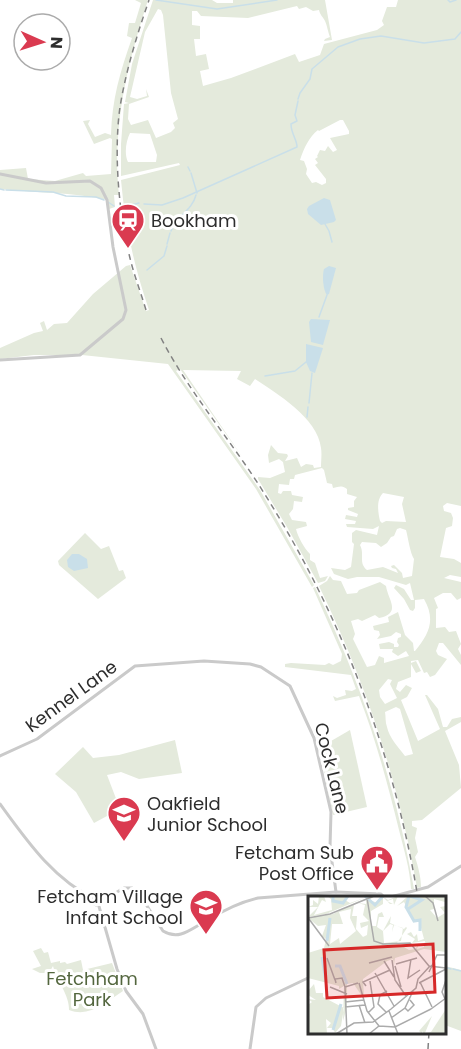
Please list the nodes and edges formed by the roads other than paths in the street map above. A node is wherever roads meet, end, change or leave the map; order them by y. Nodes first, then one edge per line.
1 (0, 174) edge
2 (0, 360) edge
3 (292, 688) joint
4 (0, 756) edge
5 (0, 804) edge
6 (461, 866) edge
7 (336, 892) junction
8 (384, 896) edge
9 (390, 896) edge
10 (97, 902) junction
11 (308, 977) edge
12 (156, 1049) edge
13 (250, 1049) edge

1 - 2 street
3 - 4 street, Kennel Lane
3 - 7 street, Cock Lane
5 - 10 street
6 - 9 street
7 - 8 street
7 - 10 street
10 - 12 street
11 - 13 street

